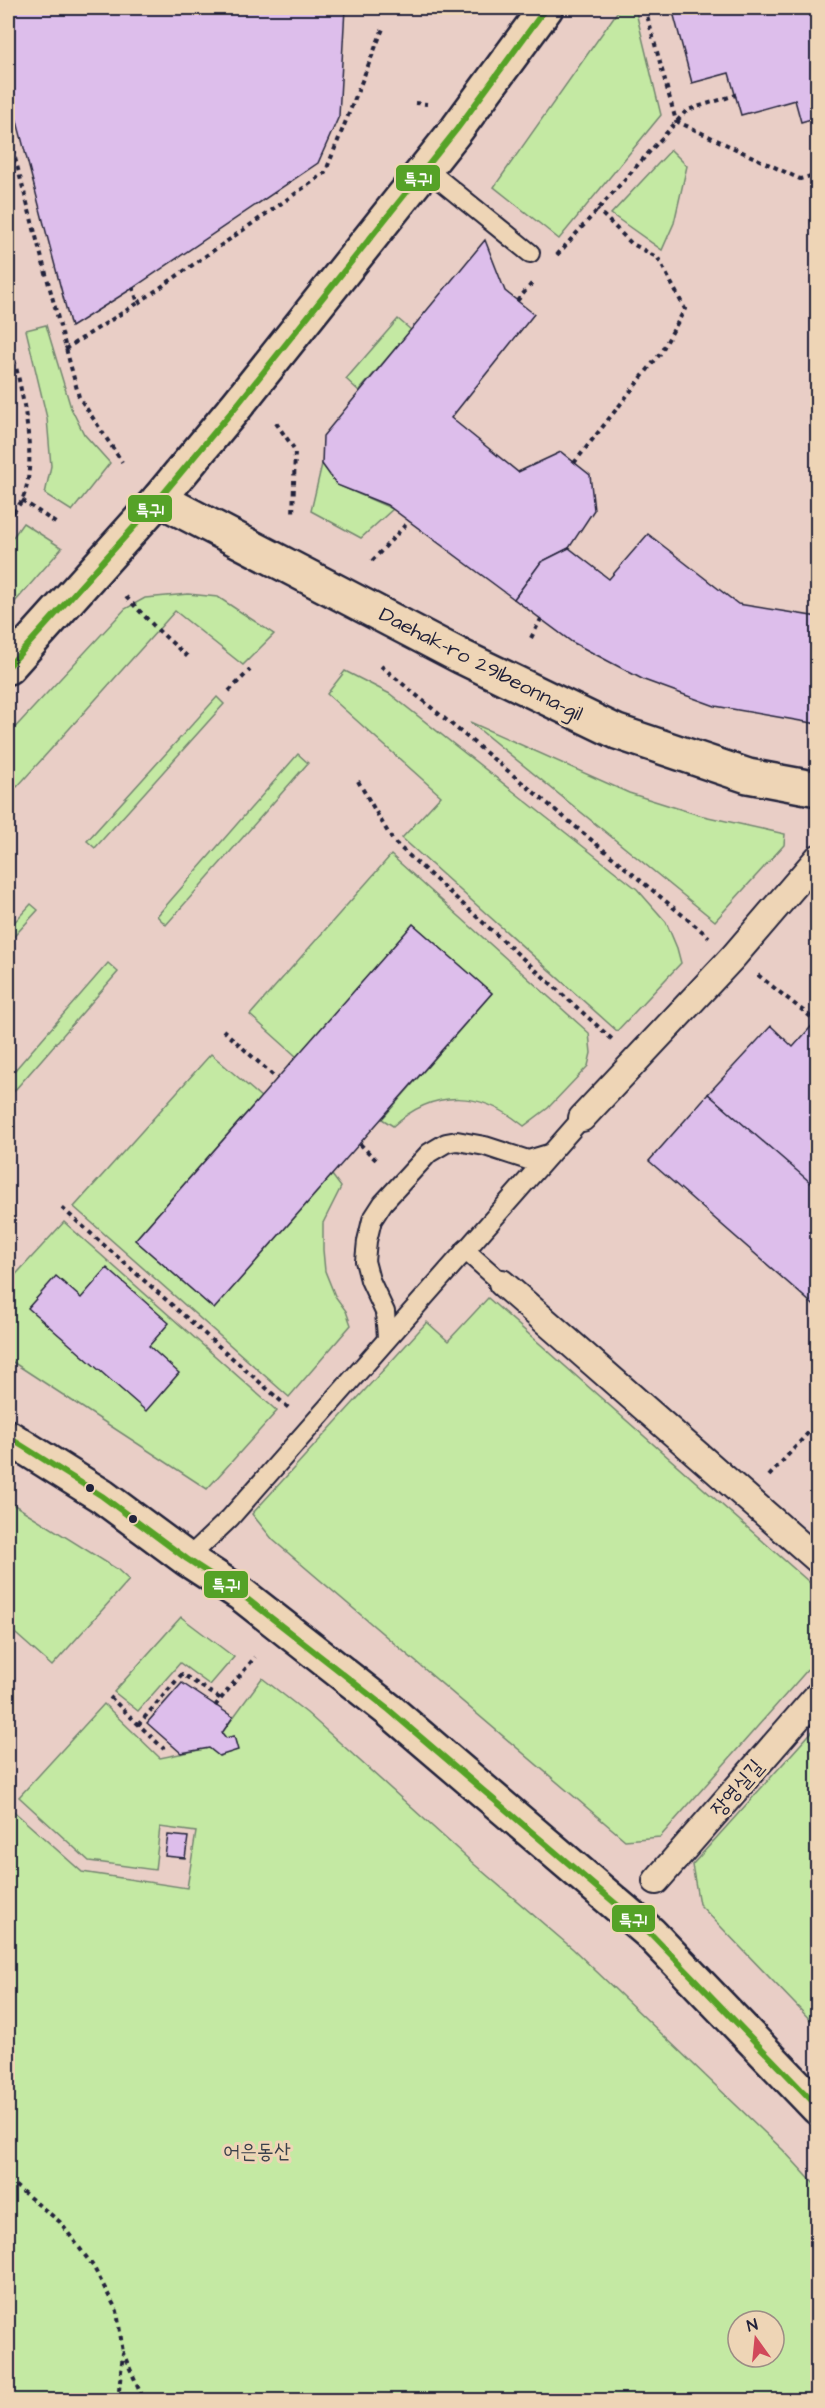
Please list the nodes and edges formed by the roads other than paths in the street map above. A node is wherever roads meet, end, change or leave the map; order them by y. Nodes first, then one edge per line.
1 (546, 8) edge
2 (425, 168) junction
3 (530, 253) dead end
4 (159, 499) junction
5 (8, 667) edge
6 (818, 789) edge
7 (818, 858) edge
8 (582, 1118) joint
9 (550, 1153) junction
10 (465, 1250) junction
11 (502, 1283) joint
12 (387, 1337) junction
13 (8, 1437) edge
14 (187, 1559) junction
15 (818, 1560) edge
16 (818, 1695) edge
17 (656, 1881) dead end
18 (818, 2108) edge

1 - 2 street
2 - 3 lane
2 - 4 street
4 - 5 street
4 - 6 street, Daehak-ro 291beonna-gil
7 - 8 street
8 - 9 lane
9 - 10 lane
9 - 12 lane
10 - 11 lane
10 - 12 lane
11 - 15 street
12 - 14 lane
13 - 14 street
14 - 18 street
16 - 17 street, 장영실길

